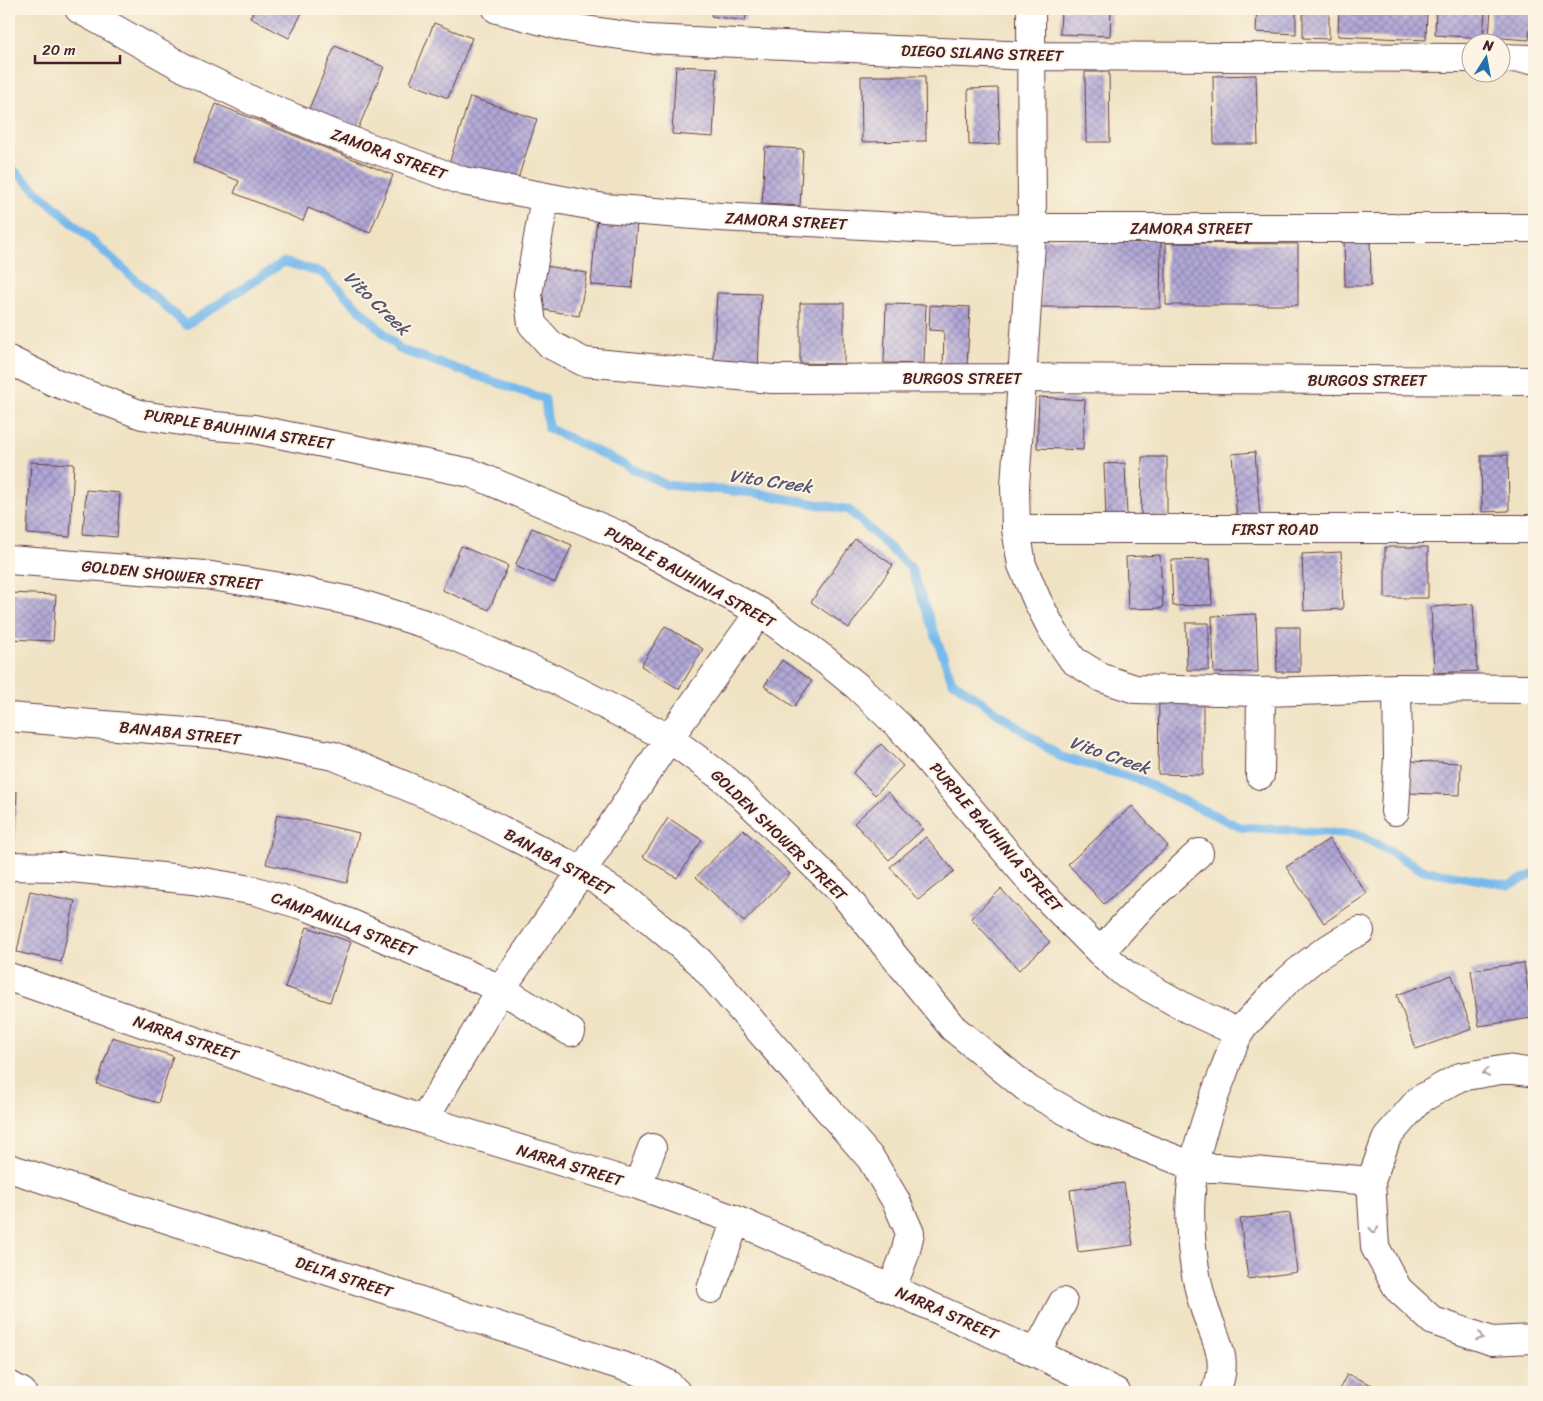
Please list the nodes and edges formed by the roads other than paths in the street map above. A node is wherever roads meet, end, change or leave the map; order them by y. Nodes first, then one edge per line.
1 (79, 9) edge
2 (497, 9) edge
3 (1030, 9) edge
4 (1031, 56) junction
5 (1460, 58) edge
6 (1510, 58) edge
7 (1534, 58) edge
8 (545, 198) junction
9 (1032, 228) junction
10 (1534, 228) edge
11 (9, 360) edge
12 (1022, 378) junction
13 (1534, 381) edge
14 (1534, 529) edge
15 (1016, 530) junction
16 (9, 560) edge
17 (760, 612) junction
18 (1397, 688) junction
19 (1534, 689) edge
20 (1260, 692) junction
21 (9, 717) edge
22 (669, 738) junction
23 (1260, 775) dead end
24 (1395, 811) dead end
25 (1199, 853) dead end
26 (9, 866) edge
27 (582, 871) junction
28 (1360, 931) dead end
29 (1100, 952) junction
30 (9, 977) edge
31 (501, 989) junction
32 (571, 1032) dead end
33 (1239, 1032) junction
34 (1534, 1073) edge
35 (424, 1120) junction
36 (652, 1148) dead end
37 (1193, 1166) junction
38 (9, 1168) edge
39 (1371, 1181) junction
40 (638, 1185) junction
41 (736, 1220) junction
42 (892, 1288) junction
43 (711, 1289) dead end
44 (1063, 1302) dead end
45 (1534, 1339) edge
46 (1036, 1353) junction
47 (9, 1385) edge
48 (22, 1392) edge
49 (676, 1392) edge
50 (1116, 1392) edge
51 (1215, 1392) edge

1 - 8 street, ZAMORA STREET
2 - 4 street, DIEGO SILANG STREET
3 - 4 street
4 - 5 street, DIEGO SILANG STREET
4 - 9 street
6 - 7 street
8 - 9 street, ZAMORA STREET
8 - 12 street, BURGOS STREET
9 - 10 street, ZAMORA STREET
9 - 12 street
11 - 17 street, PURPLE BAUHINIA STREET
12 - 13 street, BURGOS STREET
12 - 15 street
14 - 15 street, FIRST ROAD
15 - 20 street
16 - 22 street, GOLDEN SHOWER STREET
17 - 22 street
17 - 29 street, PURPLE BAUHINIA STREET
18 - 19 street
18 - 20 street
18 - 24 street
20 - 23 street
21 - 27 street, BANABA STREET
22 - 27 street
22 - 37 street, GOLDEN SHOWER STREET
25 - 29 street
26 - 31 street, CAMPANILLA STREET
27 - 31 street
27 - 42 street, BANABA STREET
28 - 33 street
29 - 33 street, PURPLE BAUHINIA STREET
30 - 35 street, NARRA STREET
31 - 32 street, CAMPANILLA STREET
31 - 35 street
33 - 37 street
34 -> 39 street
35 - 40 street, NARRA STREET
36 - 40 street
37 - 39 street, GOLDEN SHOWER STREET
37 - 51 street
38 - 49 street, DELTA STREET
39 -> 45 street
40 - 41 street, NARRA STREET
41 - 42 street, NARRA STREET
41 - 43 street
42 - 46 street, NARRA STREET
44 - 46 street
46 - 50 street, NARRA STREET
47 - 48 street

